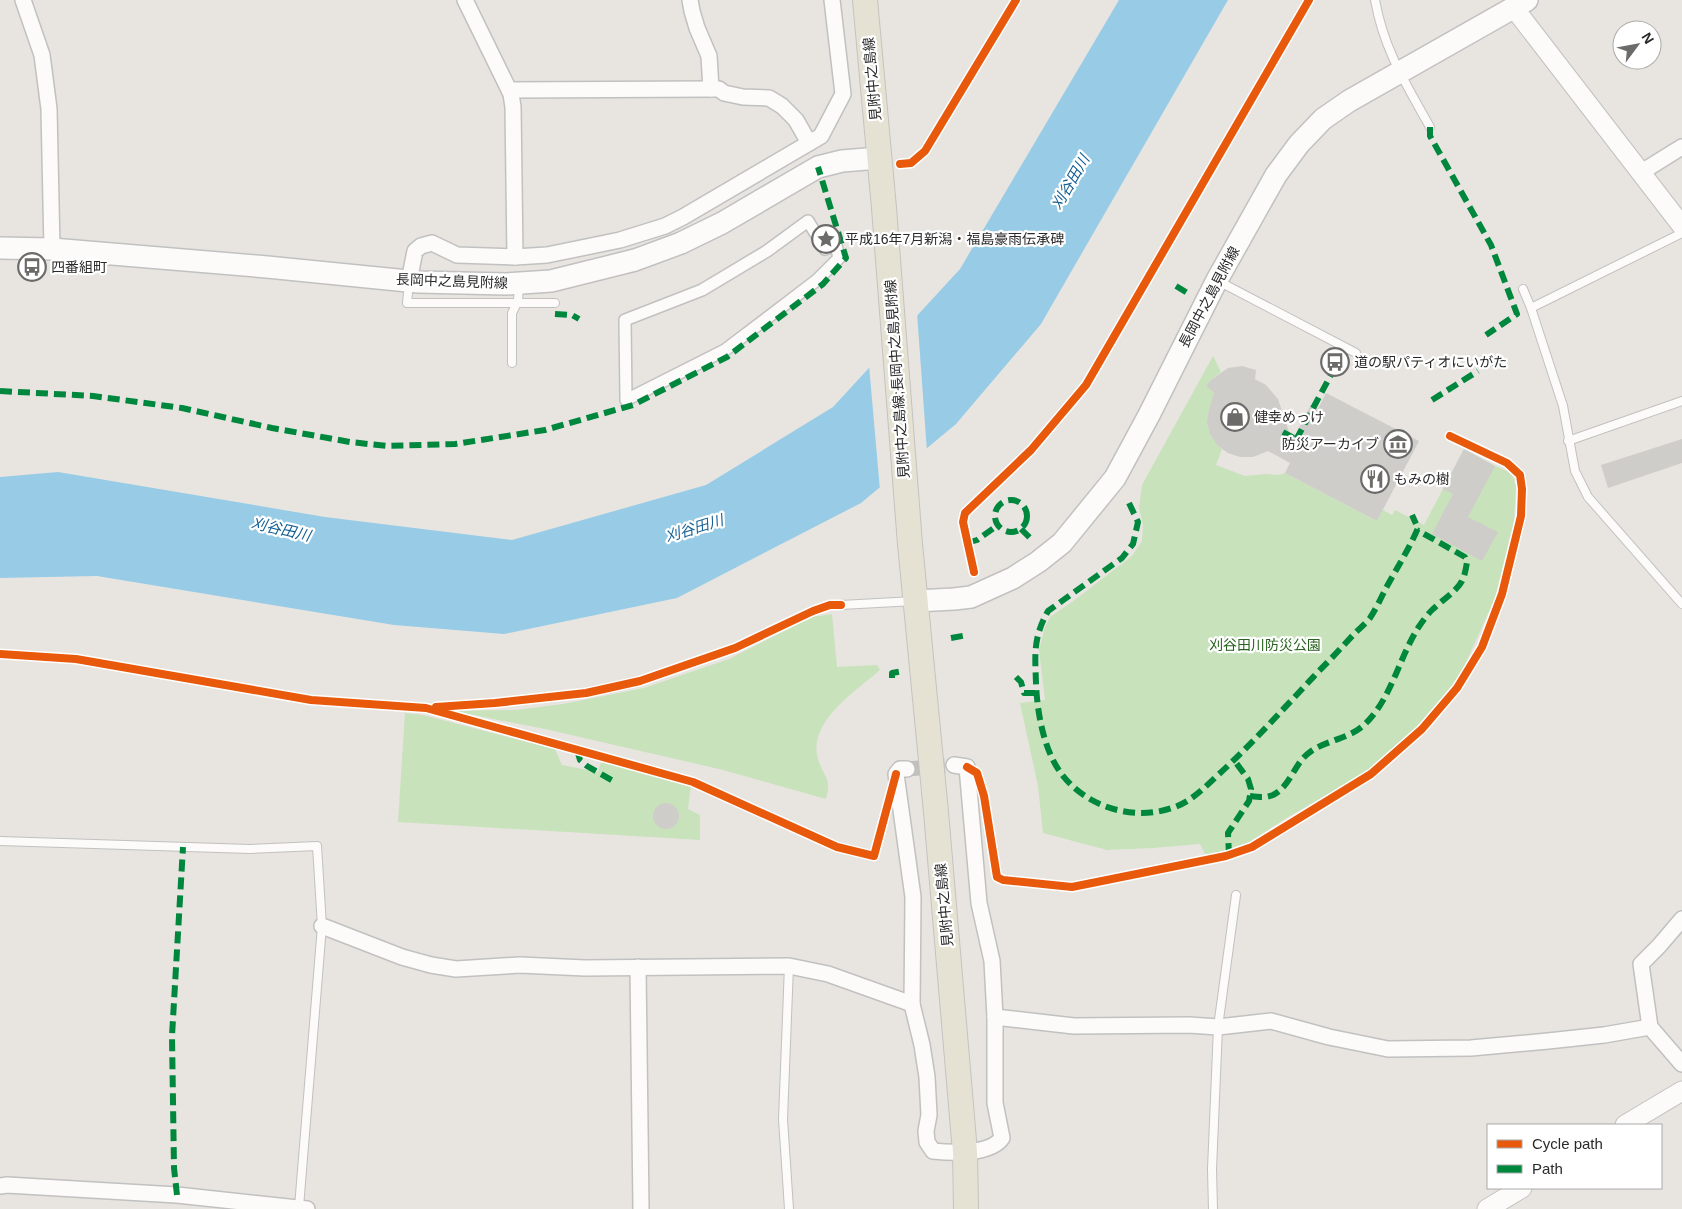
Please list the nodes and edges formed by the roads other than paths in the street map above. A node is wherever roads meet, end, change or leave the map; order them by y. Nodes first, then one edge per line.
1 (22, 0) edge
2 (465, 0) edge
3 (690, 0) edge
4 (832, 0) edge
5 (865, 0) edge
6 (1375, 0) edge
7 (1521, 4) edge
8 (1399, 71) junction
9 (710, 89) junction
10 (509, 90) junction
11 (1430, 127) dead end
12 (809, 143) junction
13 (1682, 147) edge
14 (879, 158) junction
15 (1640, 173) junction
16 (1682, 226) edge
17 (1682, 233) edge
18 (0, 248) edge
19 (52, 249) junction
20 (515, 257) junction
21 (1217, 280) junction
22 (409, 281) junction
23 (1523, 289) dead end
24 (518, 293) junction
25 (555, 303) dead end
26 (1531, 308) junction
27 (1356, 353) dead end
28 (512, 362) dead end
29 (626, 400) joint
30 (1682, 401) edge
31 (1568, 441) junction
32 (916, 601) junction
33 (1682, 604) edge
34 (841, 605) dead end
35 (954, 765) dead end
36 (907, 769) dead end
37 (0, 841) edge
38 (1236, 895) dead end
39 (1682, 919) edge
40 (322, 926) junction
41 (789, 966) junction
42 (638, 967) junction
43 (912, 1004) junction
44 (995, 1017) junction
45 (1218, 1027) junction
46 (1650, 1027) junction
47 (1682, 1064) edge
48 (1682, 1091) edge
49 (1627, 1124) edge
50 (965, 1152) junction
51 (0, 1186) edge
52 (1521, 1189) edge
53 (1498, 1206) edge
54 (301, 1208) edge
55 (641, 1209) edge
56 (789, 1209) edge
57 (966, 1209) edge
58 (1213, 1209) edge

1 - 19 street
2 - 10 street
3 - 9 street
4 - 12 street
5 - 14 main road, 見附中之島線
6 - 8 lane
7 - 8 main road, 長岡中之島見附線
7 - 15 street
8 - 11 lane
8 - 21 main road, 長岡中之島見附線
9 - 10 street
9 - 12 street
10 - 20 street
12 - 20 street
13 - 15 street
14 - 24 main road, 長岡中之島見附線
14 - 32 main road, 見附中之島線;長岡中之島見附線
15 - 16 street
17 - 26 lane
18 - 19 main road, 長岡中之島見附線
19 - 22 main road, 長岡中之島見附線
20 - 22 street
21 - 27 lane
21 - 32 main road, 長岡中之島見附線
22 - 24 main road, 長岡中之島見附線
23 - 26 lane
24 - 25 lane
24 - 28 lane
26 - 31 lane
29 - 29 street
30 - 31 lane
31 - 33 lane
32 - 34 lane
32 - 50 main road, 見附中之島線
35 - 44 street
36 - 43 street
37 - 40 lane
38 - 45 lane
39 - 46 street
40 - 42 street
40 - 54 lane
41 - 42 street
41 - 43 street
41 - 56 lane
42 - 55 street
43 - 50 street
44 - 45 street
44 - 50 street
45 - 46 street
45 - 58 lane
46 - 47 street
48 - 49 street
50 - 57 main road, 見附中之島線
51 - 54 street
52 - 53 street

